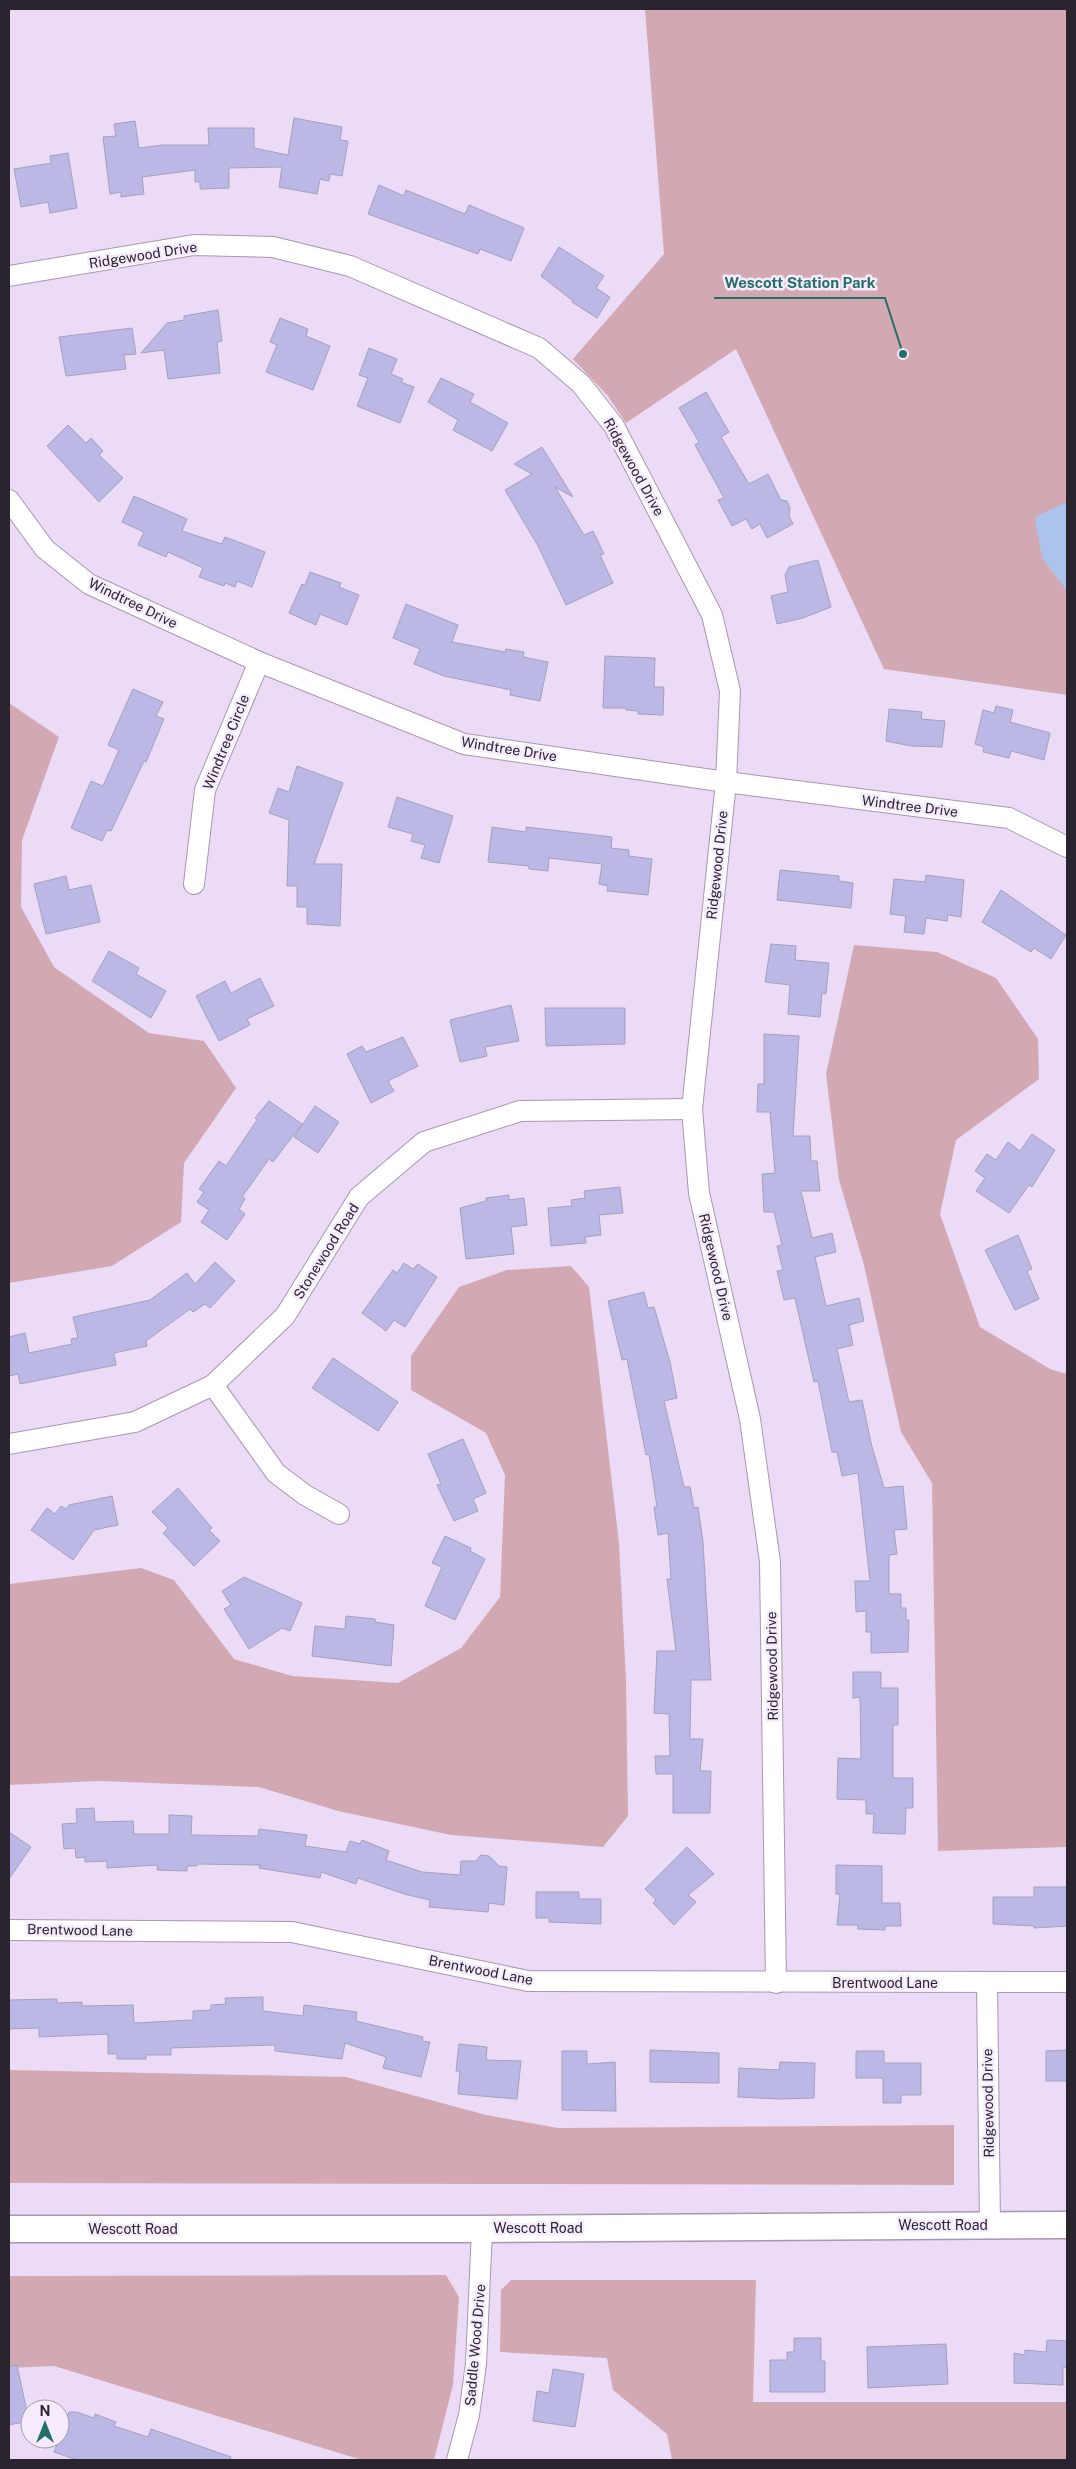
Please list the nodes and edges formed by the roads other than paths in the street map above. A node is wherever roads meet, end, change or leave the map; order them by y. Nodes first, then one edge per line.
1 (9, 276) edge
2 (9, 503) edge
3 (258, 662) junction
4 (726, 782) junction
5 (1067, 848) edge
6 (194, 884) dead end
7 (692, 1109) junction
8 (213, 1385) junction
9 (9, 1444) edge
10 (339, 1514) dead end
11 (9, 1930) edge
12 (987, 1982) junction
13 (1067, 1982) edge
14 (776, 1983) junction
15 (990, 2225) junction
16 (1067, 2225) edge
17 (9, 2229) edge
18 (482, 2229) junction
19 (457, 2460) edge

1 - 4 street, Ridgewood Drive
2 - 3 street, Windtree Drive
3 - 4 street, Windtree Drive
3 - 6 street, Windtree Circle
4 - 5 street, Windtree Drive
4 - 7 street, Ridgewood Drive
7 - 8 street, Stonewood Road
7 - 14 street, Ridgewood Drive
8 - 9 street, Stonewood Road
8 - 10 street
11 - 14 street, Brentwood Lane
12 - 13 street
12 - 14 street, Brentwood Lane
12 - 15 street, Ridgewood Drive
15 - 16 street, Wescott Road
15 - 18 street, Wescott Road
17 - 18 street, Wescott Road
18 - 19 street, Saddle Wood Drive

